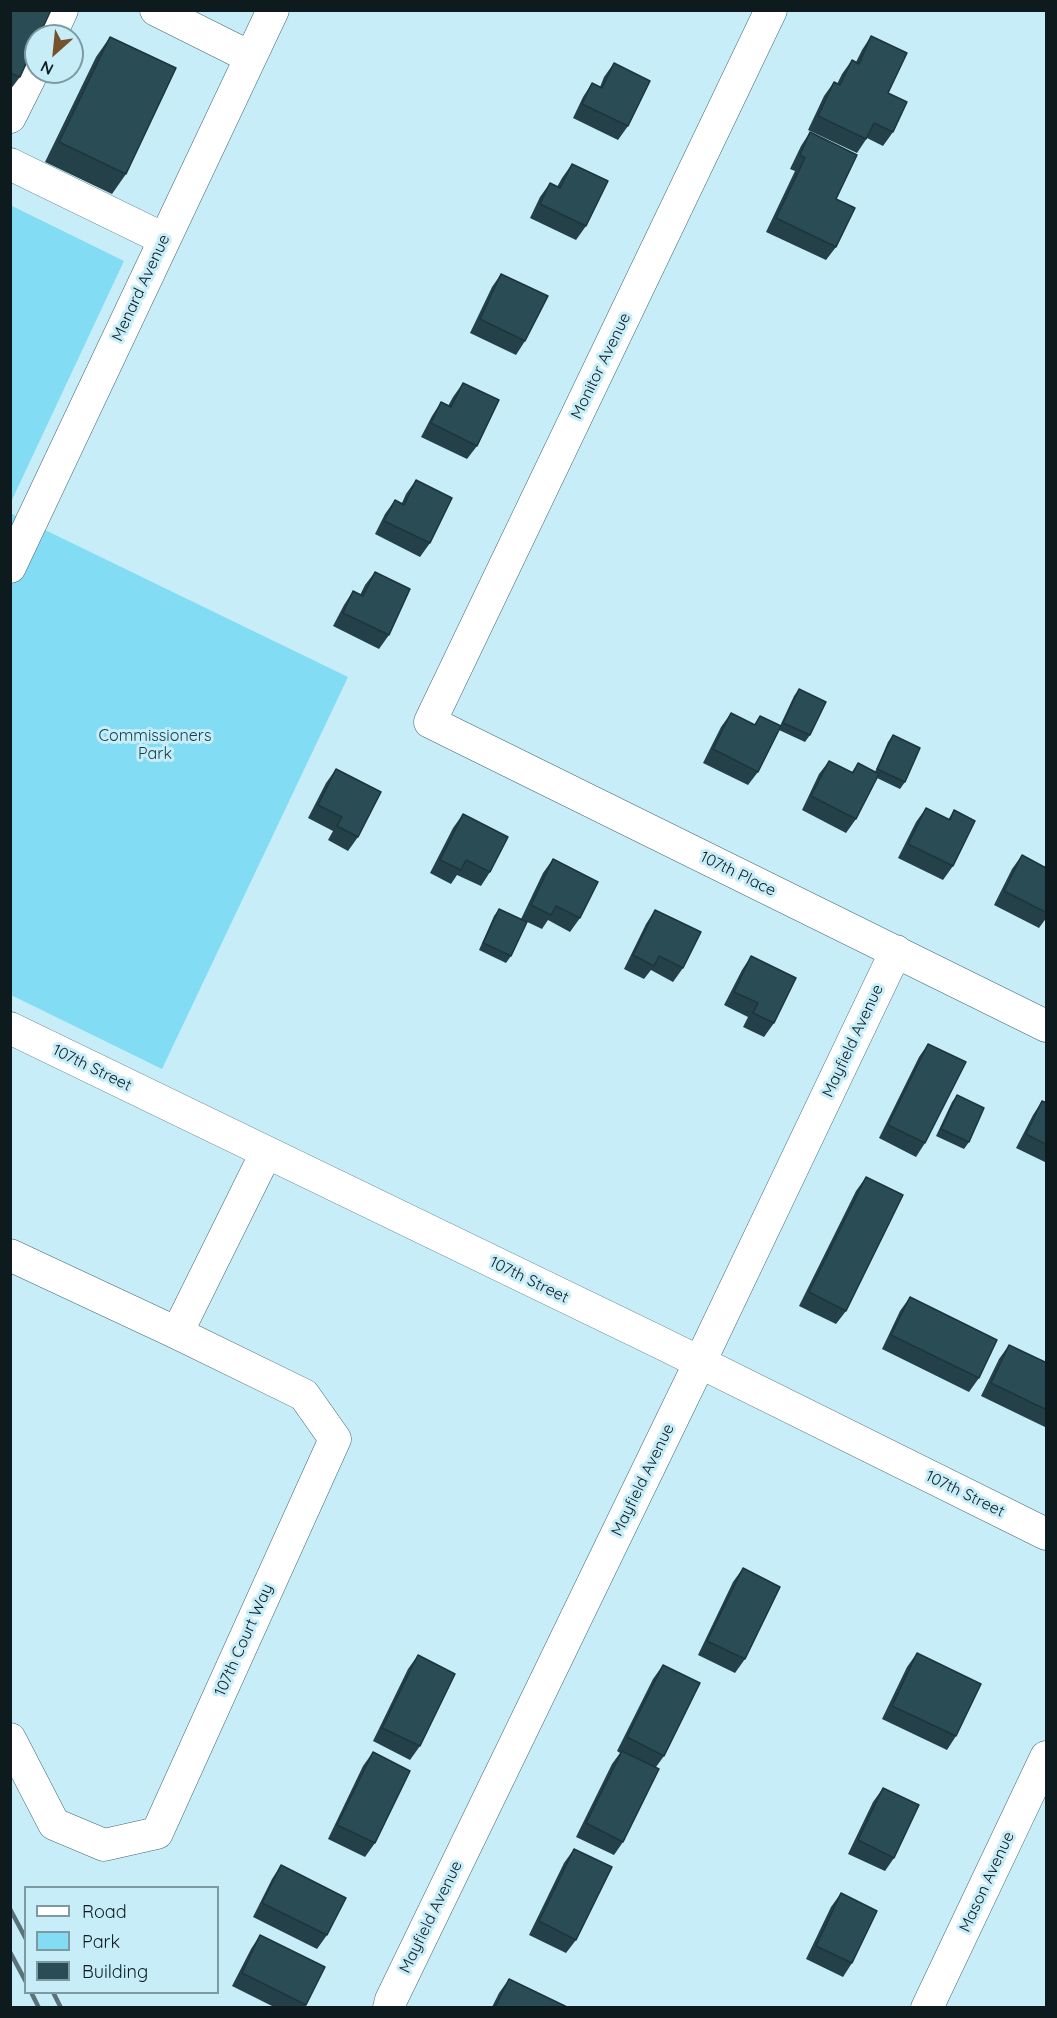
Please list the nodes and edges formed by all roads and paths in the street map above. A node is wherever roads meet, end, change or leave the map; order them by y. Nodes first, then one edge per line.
1 (62, 10) edge
2 (156, 10) edge
3 (273, 10) edge
4 (771, 10) edge
5 (56, 24) edge
6 (250, 57) junction
7 (26, 84) edge
8 (10, 117) edge
9 (10, 164) edge
10 (164, 239) junction
11 (10, 567) edge
12 (430, 722) joint
13 (896, 951) junction
14 (1047, 1026) edge
15 (10, 1028) edge
16 (266, 1153) junction
17 (10, 1255) edge
18 (177, 1333) junction
19 (700, 1362) junction
20 (1047, 1534) edge
21 (10, 1739) edge
22 (1047, 1756) edge
23 (389, 2007) edge
24 (927, 2007) edge

1 - 5 street
2 - 6 street
3 - 6 street, Menard Avenue
4 - 12 street, Monitor Avenue
6 - 10 street, Menard Avenue
7 - 8 street
9 - 10 street
10 - 11 street, Menard Avenue
12 - 13 street, 107th Place
13 - 14 street, 107th Place
13 - 19 street, Mayfield Avenue
15 - 16 street, 107th Street
16 - 18 street
16 - 19 street, 107th Street
17 - 18 street, 107th Court Way
18 - 21 street, 107th Court Way
19 - 20 street, 107th Street
19 - 23 street, Mayfield Avenue
22 - 24 street, Mason Avenue

